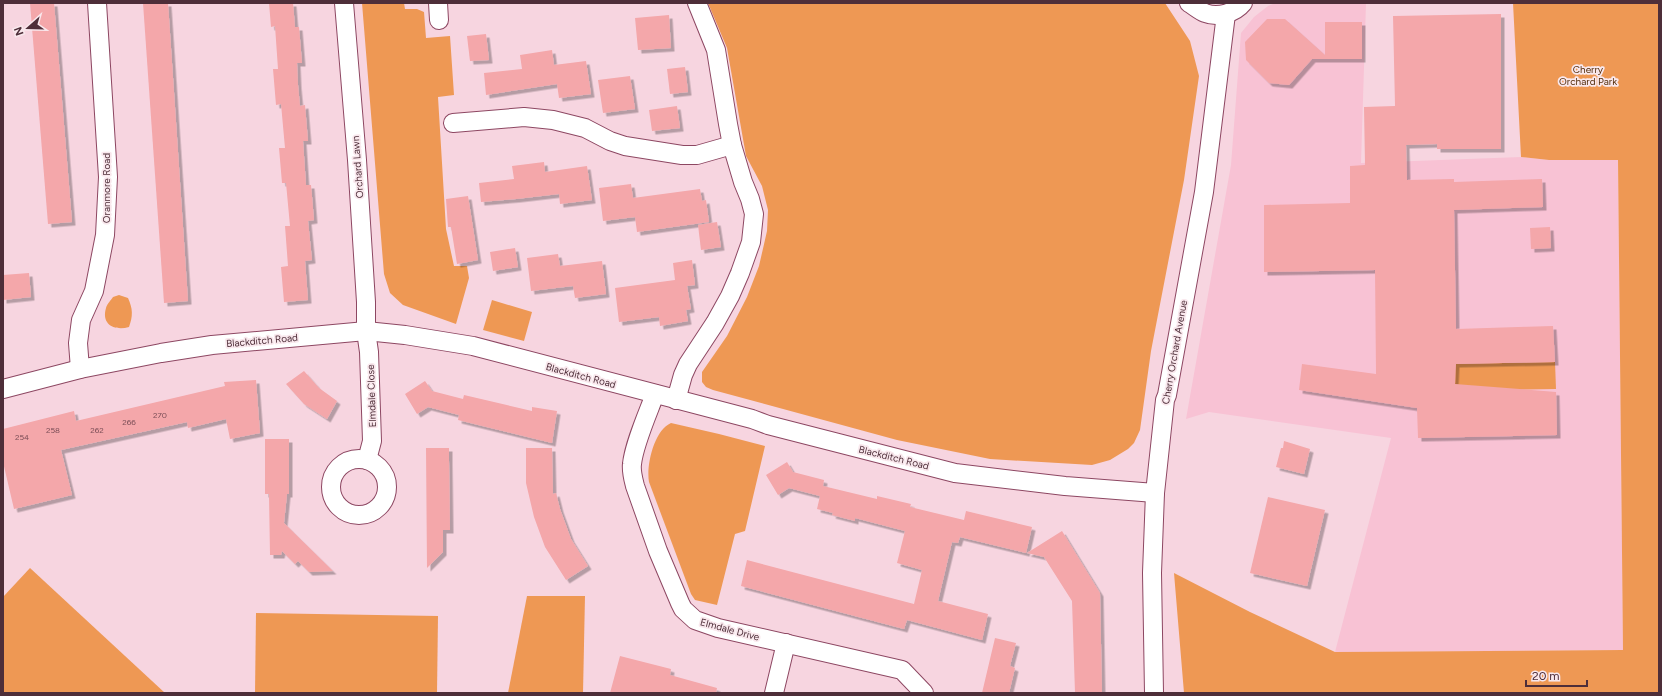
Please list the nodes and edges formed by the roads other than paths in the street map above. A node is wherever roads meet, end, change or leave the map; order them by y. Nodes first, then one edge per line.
1 (97, 3) edge
2 (344, 3) edge
3 (697, 3) edge
4 (1189, 3) edge
5 (1243, 3) edge
6 (1226, 14) junction
7 (453, 123) dead end
8 (732, 146) junction
9 (366, 331) junction
10 (80, 369) junction
11 (3, 388) edge
12 (655, 394) junction
13 (676, 400) junction
14 (367, 460) dead end
15 (1155, 493) junction
16 (786, 643) junction
17 (774, 693) edge
18 (924, 693) edge
19 (1154, 693) edge

1 - 10 street, Oranmore Road
2 - 9 street, Orchard Lawn
3 - 8 street
4 - 6 street
5 - 6 street
6 - 15 street, Cherry Orchard Avenue
7 - 8 street
8 - 13 street
9 - 10 street, Blackditch Road
9 - 12 street, Blackditch Road
9 - 14 street, Elmdale Close
10 - 11 street, Blackditch Road
12 - 13 street, Blackditch Road
12 - 16 street, Elmdale Drive
13 - 15 street, Blackditch Road
15 - 19 street, Cherry Orchard Avenue
16 - 17 street
16 - 18 street, Elmdale Drive

